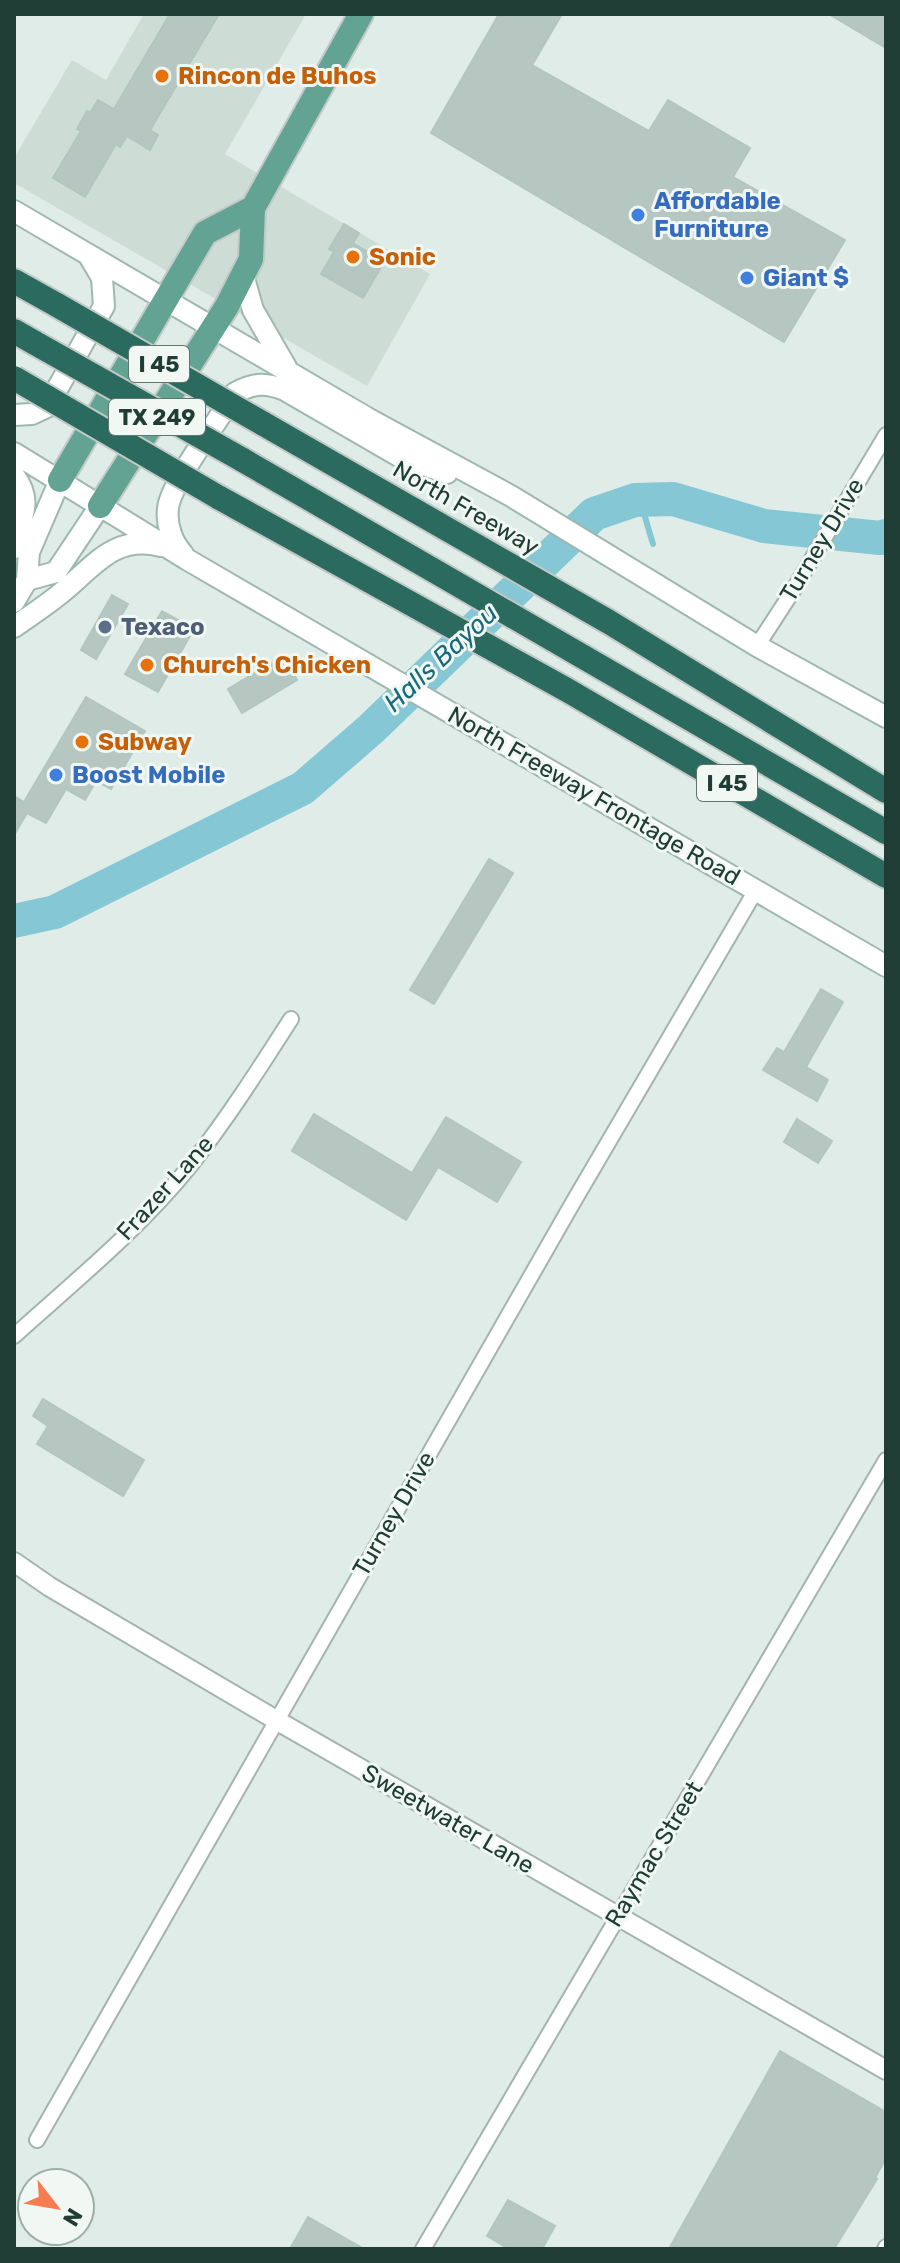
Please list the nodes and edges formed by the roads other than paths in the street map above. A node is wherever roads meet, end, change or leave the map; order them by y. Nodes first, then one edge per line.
1 (361, 14) edge
2 (253, 208) junction
3 (14, 211) edge
4 (87, 254) junction
5 (243, 275) junction
6 (14, 281) edge
7 (166, 301) junction
8 (215, 328) junction
9 (24, 337) edge
10 (287, 371) junction
11 (14, 378) edge
12 (14, 415) edge
13 (886, 435) edge
14 (14, 453) edge
15 (14, 475) edge
16 (60, 480) junction
17 (511, 496) junction
18 (100, 506) junction
19 (14, 548) edge
20 (169, 548) junction
21 (188, 560) junction
22 (27, 580) junction
23 (14, 602) edge
24 (14, 627) edge
25 (757, 646) junction
26 (886, 717) edge
27 (886, 791) edge
28 (886, 832) edge
29 (886, 876) edge
30 (756, 890) junction
31 (886, 966) edge
32 (291, 1019) dead end
33 (14, 1336) edge
34 (886, 1460) edge
35 (14, 1562) edge
36 (276, 1720) junction
37 (617, 1916) junction
38 (886, 2070) edge
39 (37, 2140) dead end
40 (423, 2249) edge

1 - 2 main road, TX 249
2 - 5 main road, TX 249
2 - 7 main road, TX 249
3 - 4 main road
4 - 7 main road
4 - 12 main road
5 - 8 main road, TX 249
5 - 10 main road
6 - 27 highway, North Freeway / I 45, bridge
7 - 8 main road
7 - 16 main road, TX 249
8 - 10 main road
8 - 18 main road, TX 249
9 - 28 highway, I 45, bridge
10 - 17 main road
11 - 29 highway, I 45, bridge
13 - 25 street, Turney Drive
14 - 16 main road, North Freeway Frontage Road
15 - 19 main road
16 - 18 main road, North Freeway Frontage Road
16 - 22 main road
17 - 21 main road
17 - 25 main road
18 - 20 main road, North Freeway Frontage Road
18 - 22 main road
20 - 21 main road, North Freeway Frontage Road
20 - 24 main road
21 - 30 main road, North Freeway Frontage Road
22 - 23 main road
25 - 26 main road
30 - 31 main road, North Freeway Frontage Road
30 - 36 street, Turney Drive
32 - 33 street, Frazer Lane
34 - 37 street, Raymac Street
35 - 36 street, Sweetwater Lane
36 - 37 street, Sweetwater Lane
36 - 39 street, Turney Drive
37 - 38 street, Sweetwater Lane
37 - 40 street, Raymac Street

